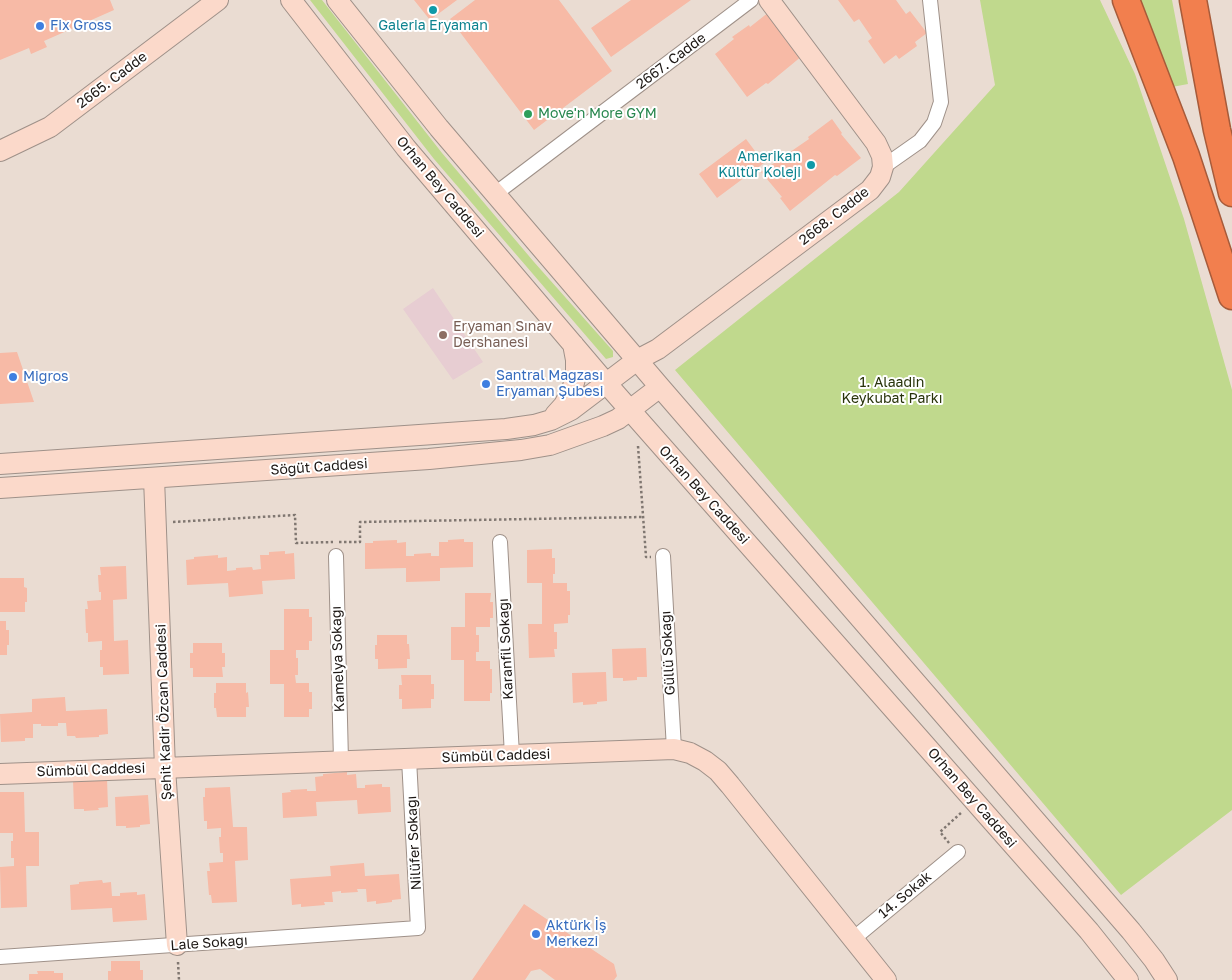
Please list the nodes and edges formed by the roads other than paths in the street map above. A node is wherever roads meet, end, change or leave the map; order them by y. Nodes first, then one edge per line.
1 (218, 0) edge
2 (291, 0) edge
3 (337, 0) edge
4 (751, 0) edge
5 (769, 0) edge
6 (930, 0) edge
7 (1126, 0) edge
8 (1193, 0) edge
9 (0, 151) edge
10 (883, 167) junction
11 (1232, 193) edge
12 (495, 194) junction
13 (1232, 296) edge
14 (573, 344) junction
15 (637, 360) junction
16 (606, 384) junction
17 (660, 387) junction
18 (633, 414) junction
19 (551, 420) junction
20 (0, 464) edge
21 (154, 478) junction
22 (0, 488) edge
23 (500, 542) dead end
24 (336, 556) dead end
25 (663, 556) road end
26 (674, 750) junction
27 (512, 755) junction
28 (409, 759) junction
29 (341, 761) junction
30 (165, 768) junction
31 (0, 774) edge
32 (958, 852) road end
33 (418, 928) joint
34 (853, 939) junction
35 (177, 946) junction
36 (0, 957) edge
37 (886, 980) edge
38 (1128, 980) edge
39 (1167, 980) edge

1 - 9 main road, 2665. Cadde
2 - 14 main road, Orhan Bey Caddesi
3 - 12 main road
4 - 12 street, 2667. Cadde
5 - 10 main road
6 - 10 street
7 - 13 highway
8 - 11 highway
10 - 15 main road, 2668. Cadde
12 - 15 main road
14 - 16 main road, Orhan Bey Caddesi
14 - 19 main road
15 - 16 main road, 2668. Cadde
15 - 17 main road
16 - 18 main road, Orhan Bey Caddesi
16 - 19 main road, Söğüt Caddesi
17 - 18 main road, Söğüt Caddesi
17 - 39 main road
18 - 21 main road, Söğüt Caddesi
18 - 38 main road, Orhan Bey Caddesi
19 - 20 main road, Söğüt Caddesi
21 - 22 main road, Söğüt Caddesi
21 - 30 main road, Şehit Kadir Özcan Caddesi
23 - 27 street, Karanfil Sokağı
24 - 29 street, Kamelya Sokağı
25 - 26 street, Güllü Sokağı
26 - 27 main road, Sümbül Caddesi
26 - 34 main road, Sümbül Caddesi
27 - 28 main road, Sümbül Caddesi
28 - 29 main road, Sümbül Caddesi
28 - 33 street, Nilüfer Sokağı
29 - 30 main road, Sümbül Caddesi
30 - 31 main road, Sümbül Caddesi
30 - 35 main road, Şehit Kadir Özcan Caddesi
32 - 34 street, 14. Sokak
33 - 35 street, Lale Sokağı
34 - 37 main road, Sümbül Caddesi
35 - 36 street, Lale Sokağı

